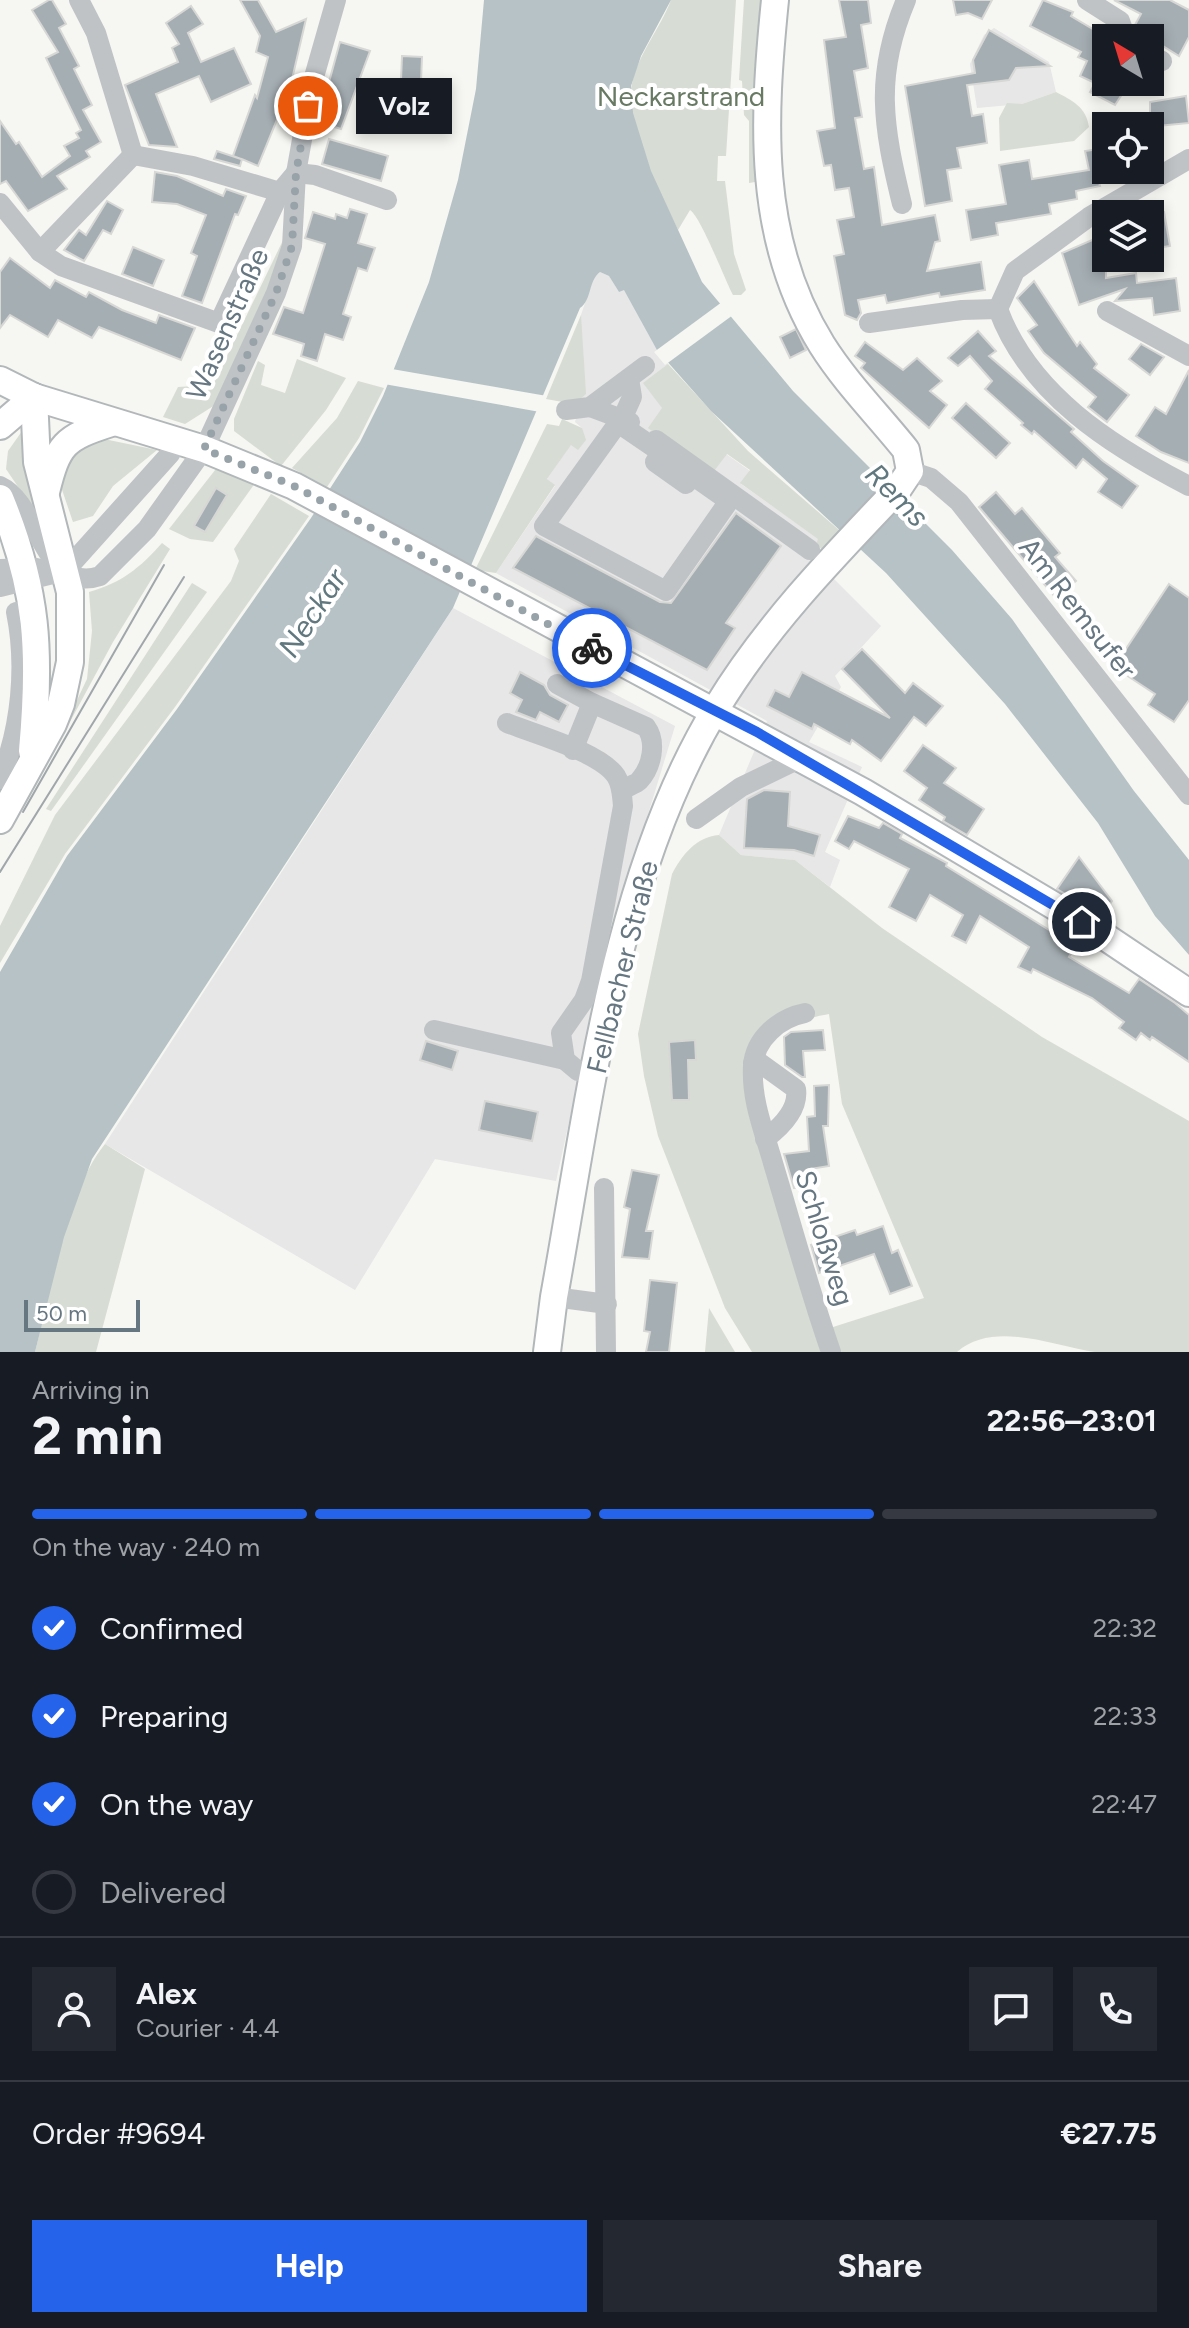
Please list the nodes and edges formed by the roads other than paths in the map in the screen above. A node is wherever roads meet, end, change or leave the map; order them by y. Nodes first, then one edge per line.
1 (79, 0) edge
2 (336, 0) edge
3 (775, 0) edge
4 (906, 0) edge
5 (1087, 0) edge
6 (1121, 24) edge
7 (133, 155) junction
8 (1189, 159) edge
9 (296, 173) junction
10 (280, 192) junction
11 (387, 200) dead end
12 (0, 203) edge
13 (902, 204) dead end
14 (40, 252) junction
15 (998, 309) junction
16 (1107, 311) dead end
17 (869, 323) dead end
18 (1189, 356) edge
19 (0, 380) edge
20 (0, 395) edge
21 (34, 397) junction
22 (590, 407) junction
23 (566, 410) dead end
24 (617, 416) junction
25 (111, 423) junction
26 (0, 426) edge
27 (178, 440) junction
28 (204, 449) junction
29 (907, 475) junction
30 (0, 486) edge
31 (1189, 486) edge
32 (718, 489) junction
33 (45, 495) junction
34 (0, 498) edge
35 (547, 521) junction
36 (810, 550) dead end
37 (0, 569) edge
38 (65, 571) junction
39 (28, 574) junction
40 (0, 587) edge
41 (8, 608) edge
42 (37, 629) junction
43 (557, 684) dead end
44 (592, 703) junction
45 (715, 710) junction
46 (507, 723) dead end
47 (573, 750) junction
48 (32, 758) junction
49 (801, 758) junction
50 (0, 779) edge
51 (622, 790) junction
52 (1189, 795) edge
53 (696, 819) dead end
54 (0, 820) edge
55 (1189, 993) edge
56 (805, 1013) dead end
57 (434, 1030) dead end
58 (565, 1060) junction
59 (753, 1063) junction
60 (596, 1071) junction
61 (765, 1139) junction
62 (604, 1188) dead end
63 (554, 1297) junction
64 (607, 1304) junction
65 (547, 1352) edge
66 (606, 1352) edge
67 (831, 1352) edge

1 - 7 street
2 - 9 street, Wasenstraße
3 - 29 main road
4 - 13 street
5 - 6 street
7 - 10 street
7 - 14 street
8 - 15 street
9 - 10 street, Wasenstraße
9 - 11 street
9 - 28 street, Wasenstraße
10 - 14 street, Wasenstraße
12 - 14 street
15 - 17 street
15 - 31 street
16 - 18 street
19 - 21 main road
20 - 21 main road
21 - 25 main road
21 - 26 main road
21 - 33 main road
22 - 23 street
22 - 24 street
22 - 24 street
24 - 32 street
24 - 35 street
25 - 27 main road
25 - 33 main road
27 - 28 main road
27 - 38 street
28 - 38 street, Wasenstraße
28 - 45 main road
29 - 45 main road, Fellbacher Straße
29 - 52 street, Am Remsufer
30 - 38 street
32 - 35 street
32 - 35 street
32 - 36 street
33 - 38 main road
34 - 39 main road
37 - 39 street
38 - 39 street
38 - 48 main road
39 - 40 street
39 - 42 main road
41 - 42 street
41 - 50 street
42 - 48 main road
43 - 44 street
44 - 47 street
44 - 51 street
45 - 49 main road
45 - 60 main road, Fellbacher Straße
46 - 47 street
47 - 51 street
48 - 54 main road
49 - 53 street
49 - 55 main road
51 - 58 street
56 - 59 street
57 - 58 street
58 - 60 street
59 - 61 street, Schloßweg
59 - 61 street
60 - 63 main road, Fellbacher Straße
61 - 67 street, Schloßweg
62 - 64 street
63 - 64 street
63 - 65 main road, Fellbacher Straße
64 - 66 street

